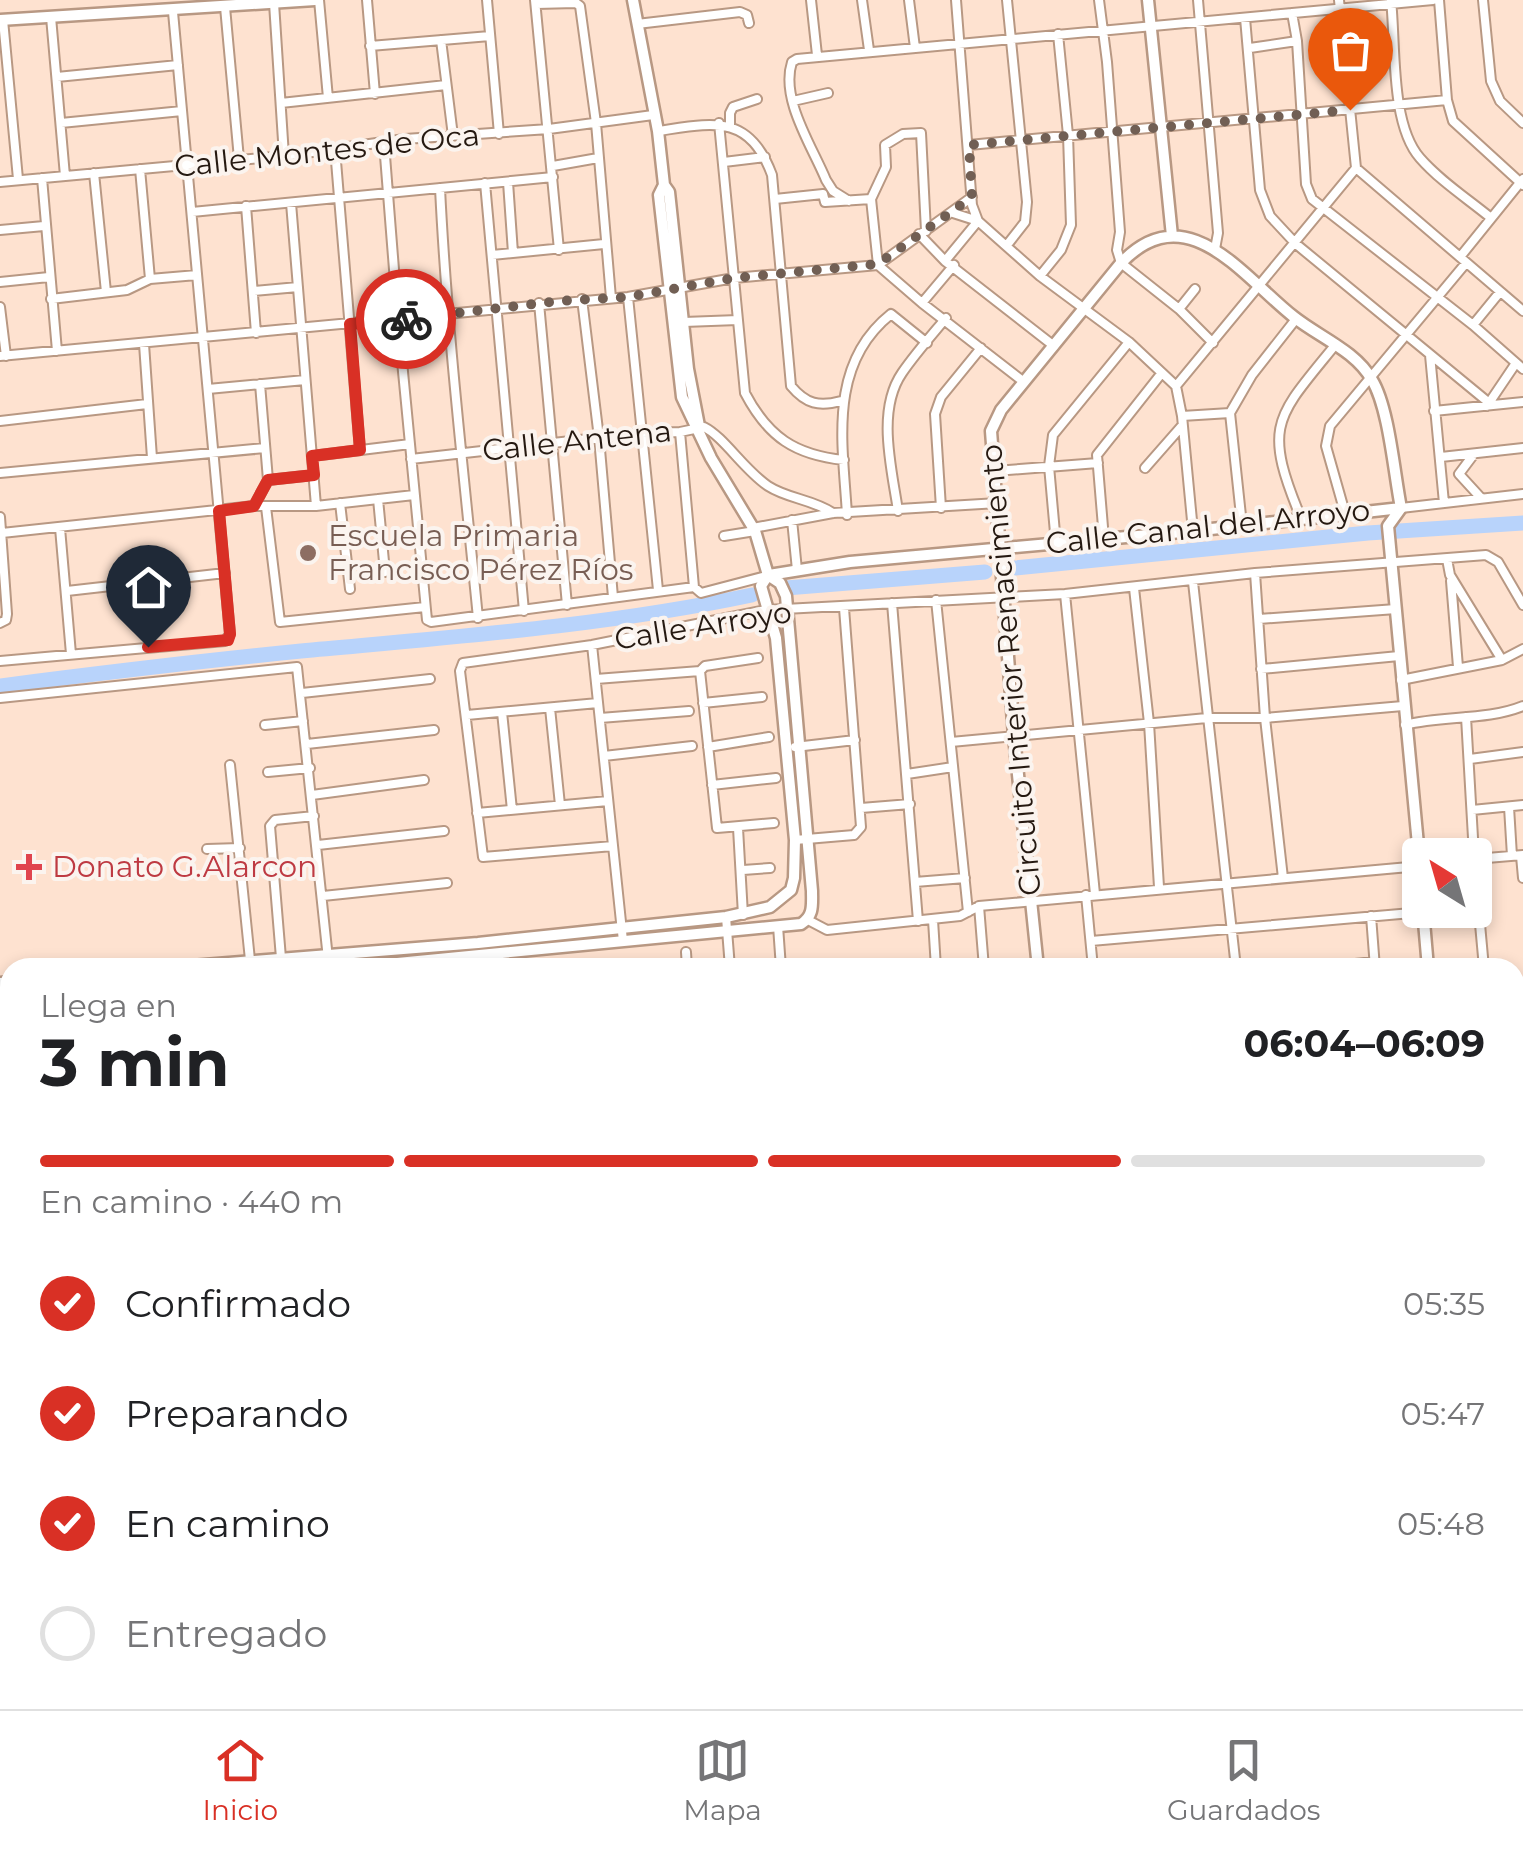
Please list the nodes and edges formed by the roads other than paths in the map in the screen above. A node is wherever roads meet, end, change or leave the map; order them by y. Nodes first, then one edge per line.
1 (124, 0) edge
2 (317, 0) edge
3 (367, 0) edge
4 (487, 0) edge
5 (633, 0) edge
6 (811, 0) edge
7 (862, 0) edge
8 (909, 0) edge
9 (956, 0) edge
10 (1007, 0) edge
11 (1099, 0) edge
12 (1148, 0) edge
13 (1198, 0) edge
14 (1436, 0) edge
15 (1484, 0) edge
16 (257, 2) edge
17 (536, 2) edge
18 (1391, 2) edge
19 (274, 3) junction
20 (1340, 4) edge
21 (225, 7) junction
22 (173, 12) junction
23 (1292, 13) junction
24 (124, 14) junction
25 (50, 16) junction
26 (1245, 18) junction
27 (2, 20) edge
28 (1202, 20) junction
29 (749, 23) dead end
30 (637, 24) junction
31 (1150, 26) junction
32 (1102, 30) junction
33 (1058, 34) junction
34 (490, 36) junction
35 (1009, 39) junction
36 (441, 40) junction
37 (1297, 41) junction
38 (960, 45) junction
39 (370, 46) junction
40 (916, 48) junction
41 (1250, 48) junction
42 (869, 50) junction
43 (817, 55) junction
44 (178, 65) junction
45 (58, 77) junction
46 (4, 82) edge
47 (446, 85) junction
48 (828, 93) dead end
49 (374, 94) junction
50 (328, 98) junction
51 (757, 98) dead end
52 (792, 100) junction
53 (1447, 100) junction
54 (281, 103) junction
55 (1400, 106) junction
56 (1350, 110) junction
57 (182, 111) junction
58 (653, 115) junction
59 (1301, 115) junction
60 (1254, 119) junction
61 (1523, 122) edge
62 (61, 123) junction
63 (596, 123) junction
64 (719, 123) junction
65 (1210, 123) junction
66 (730, 126) junction
67 (1161, 128) junction
68 (14, 129) junction
69 (549, 129) junction
70 (0, 130) edge
71 (658, 132) junction
72 (1112, 132) junction
73 (499, 134) junction
74 (453, 136) junction
75 (1068, 136) junction
76 (1018, 141) junction
77 (384, 143) junction
78 (969, 145) junction
79 (335, 149) junction
80 (284, 156) junction
81 (766, 157) junction
82 (598, 158) junction
83 (239, 159) junction
84 (724, 162) junction
85 (188, 165) junction
86 (553, 166) junction
87 (1356, 168) junction
88 (140, 169) junction
89 (94, 173) junction
90 (65, 176) junction
91 (553, 177) junction
92 (42, 178) junction
93 (18, 180) junction
94 (0, 182) edge
95 (508, 182) junction
96 (1522, 182) edge
97 (486, 183) junction
98 (440, 188) junction
99 (388, 192) junction
100 (972, 197) junction
101 (339, 198) junction
102 (775, 198) junction
103 (871, 200) junction
104 (850, 201) junction
105 (291, 203) junction
106 (246, 206) junction
107 (1324, 210) junction
108 (192, 212) junction
109 (953, 213) junction
110 (1491, 218) junction
111 (978, 221) junction
112 (44, 226) junction
113 (0, 230) edge
114 (923, 232) junction
115 (1172, 236) junction
116 (604, 244) junction
117 (1296, 244) junction
118 (1008, 245) junction
119 (1215, 249) junction
120 (559, 250) junction
121 (513, 253) junction
122 (492, 256) junction
123 (1463, 260) junction
124 (949, 263) junction
125 (1121, 263) junction
126 (878, 264) junction
127 (780, 275) junction
128 (197, 276) junction
129 (1040, 276) junction
130 (49, 277) junction
131 (150, 278) junction
132 (734, 278) junction
133 (0, 282) edge
134 (298, 287) junction
135 (1260, 287) junction
136 (676, 289) junction
137 (1195, 289) dead end
138 (253, 291) junction
139 (106, 292) junction
140 (1500, 292) junction
141 (628, 297) junction
142 (610, 298) junction
143 (1436, 298) junction
144 (51, 299) junction
145 (582, 299) junction
146 (539, 303) junction
147 (922, 303) junction
148 (0, 307) edge
149 (495, 308) junction
150 (1083, 308) junction
151 (1179, 310) junction
152 (1523, 311) edge
153 (446, 315) junction
154 (946, 318) junction
155 (1296, 319) junction
156 (398, 320) junction
157 (738, 320) junction
158 (684, 322) junction
159 (350, 324) junction
160 (1472, 325) junction
161 (301, 329) junction
162 (1406, 332) junction
163 (256, 333) junction
164 (204, 338) junction
165 (926, 342) junction
166 (1129, 342) junction
167 (1213, 343) junction
168 (144, 344) junction
169 (1336, 344) junction
170 (1054, 346) junction
171 (981, 348) junction
172 (57, 351) junction
173 (3, 356) edge
174 (1430, 356) junction
175 (1520, 366) edge
176 (1161, 374) junction
177 (1370, 375) junction
178 (305, 380) junction
179 (1024, 382) junction
180 (260, 384) junction
181 (1176, 386) junction
182 (208, 389) junction
183 (842, 402) junction
184 (1523, 402) edge
185 (147, 404) junction
186 (1488, 404) junction
187 (1434, 412) junction
188 (1230, 414) junction
189 (1182, 416) junction
190 (0, 421) edge
191 (1182, 427) junction
192 (698, 430) junction
193 (680, 432) junction
194 (642, 433) junction
195 (599, 438) junction
196 (410, 444) junction
197 (554, 444) junction
198 (265, 448) junction
199 (508, 448) junction
200 (1523, 448) edge
201 (360, 450) junction
202 (463, 452) junction
203 (214, 453) junction
204 (1474, 454) junction
205 (312, 456) junction
206 (152, 458) junction
207 (1441, 458) junction
208 (411, 459) junction
209 (844, 460) junction
210 (1098, 464) junction
211 (1048, 466) junction
212 (1145, 468) dead end
213 (995, 471) junction
214 (0, 473) edge
215 (1459, 474) junction
216 (314, 475) junction
217 (268, 480) junction
218 (1443, 490) junction
219 (1523, 494) edge
220 (414, 495) junction
221 (1481, 498) junction
222 (378, 499) junction
223 (998, 502) junction
224 (340, 503) junction
225 (1444, 503) junction
226 (254, 506) junction
227 (316, 506) junction
228 (266, 507) junction
229 (942, 508) junction
230 (1401, 508) junction
231 (219, 511) junction
232 (898, 511) junction
233 (1346, 513) junction
234 (832, 514) junction
235 (846, 515) junction
236 (0, 517) edge
237 (1301, 518) junction
238 (792, 520) junction
239 (1242, 524) junction
240 (60, 528) junction
241 (754, 529) junction
242 (1193, 531) junction
243 (2, 533) edge
244 (724, 536) dead end
245 (1104, 539) junction
246 (1056, 544) junction
247 (1000, 547) junction
248 (1447, 559) junction
249 (1391, 562) junction
250 (797, 570) junction
251 (385, 572) dead end
252 (226, 573) junction
253 (1255, 573) junction
254 (768, 575) junction
255 (1450, 575) junction
256 (1193, 582) junction
257 (694, 586) junction
258 (1134, 588) junction
259 (350, 590) dead end
260 (658, 590) junction
261 (67, 591) junction
262 (1004, 594) junction
263 (1065, 594) junction
264 (613, 597) junction
265 (936, 600) junction
266 (892, 603) junction
267 (567, 605) junction
268 (1523, 605) edge
269 (425, 607) junction
270 (786, 608) junction
271 (844, 608) junction
272 (1396, 609) junction
273 (766, 610) junction
274 (524, 611) junction
275 (478, 618) junction
276 (1259, 620) junction
277 (0, 623) edge
278 (592, 645) junction
279 (1523, 649) edge
280 (71, 654) junction
281 (1399, 656) junction
282 (758, 658) dead end
283 (1502, 660) junction
284 (0, 661) edge
285 (1458, 666) junction
286 (701, 669) junction
287 (1262, 670) junction
288 (430, 679) dead end
289 (596, 679) junction
290 (1401, 680) junction
291 (463, 690) junction
292 (449, 691) dead end
293 (302, 693) junction
294 (762, 697) dead end
295 (0, 698) edge
296 (598, 703) junction
297 (703, 703) junction
298 (1403, 706) junction
299 (1523, 706) edge
300 (550, 708) junction
301 (689, 711) dead end
302 (502, 712) junction
303 (467, 715) junction
304 (1466, 717) junction
305 (600, 718) junction
306 (1208, 718) junction
307 (1265, 718) junction
308 (303, 721) junction
309 (1149, 723) junction
310 (265, 725) dead end
311 (1404, 725) junction
312 (1080, 729) junction
313 (434, 730) dead end
314 (1014, 736) junction
315 (769, 737) dead end
316 (855, 740) junction
317 (951, 742) junction
318 (307, 744) junction
319 (692, 746) dead end
320 (708, 747) junction
321 (793, 747) junction
322 (1523, 752) edge
323 (604, 756) junction
324 (1470, 759) junction
325 (230, 766) dead end
326 (953, 767) junction
327 (310, 768) junction
328 (268, 772) dead end
329 (907, 774) junction
330 (776, 778) dead end
331 (424, 780) dead end
332 (712, 785) junction
333 (312, 795) junction
334 (608, 800) junction
335 (910, 804) junction
336 (560, 805) junction
337 (1523, 805) edge
338 (861, 808) junction
339 (1509, 808) junction
340 (512, 810) junction
341 (1472, 810) junction
342 (477, 813) junction
343 (314, 816) junction
344 (774, 823) dead end
345 (738, 828) junction
346 (444, 831) dead end
347 (1417, 838) edge
348 (1473, 838) edge
349 (808, 839) junction
350 (796, 840) junction
351 (318, 845) junction
352 (613, 846) junction
353 (240, 848) junction
354 (207, 849) dead end
355 (1519, 856) edge
356 (1492, 857) edge
357 (810, 862) junction
358 (795, 863) junction
359 (770, 868) dead end
360 (1402, 868) edge
361 (743, 870) junction
362 (965, 878) junction
363 (1283, 878) junction
364 (1523, 878) edge
365 (915, 882) junction
366 (1226, 882) junction
367 (447, 883) dead end
368 (1159, 888) junction
369 (791, 890) junction
370 (812, 892) junction
371 (1090, 894) junction
372 (323, 896) junction
373 (1030, 901) junction
374 (979, 906) junction
375 (968, 912) junction
376 (1402, 913) edge
377 (744, 915) junction
378 (1371, 916) junction
379 (726, 917) junction
380 (808, 920) junction
381 (933, 920) junction
382 (918, 921) junction
383 (778, 926) junction
384 (622, 928) junction
385 (1230, 928) junction
386 (1424, 928) edge
387 (1480, 928) edge
388 (726, 931) junction
389 (571, 934) junction
390 (1091, 941) junction
391 (623, 942) junction
392 (571, 947) junction
393 (478, 949) junction
394 (686, 952) dead end
395 (328, 954) junction
396 (250, 958) edge
397 (281, 958) joint
398 (328, 958) edge
399 (415, 958) edge
400 (687, 958) edge
401 (729, 958) edge
402 (780, 958) edge
403 (935, 958) edge
404 (983, 958) edge
405 (1037, 958) edge
406 (1093, 958) edge
407 (1234, 958) edge
408 (1374, 958) edge
409 (1427, 958) edge
410 (1483, 958) edge

1 - 24 street
2 - 19 main road
2 - 50 street
3 - 39 street
4 - 34 street
5 - 30 main road
6 - 43 street
7 - 42 street
8 - 40 street
9 - 38 street
10 - 35 street
11 - 32 street
12 - 31 main road
13 - 28 street
14 - 18 street
14 - 53 street
15 - 61 street
16 - 19 main road
16 - 21 main road
17 - 63 street
17 - 69 street
18 - 20 street
18 - 55 street
19 - 54 street
20 - 23 street
20 - 56 street
21 - 22 main road
21 - 83 street
22 - 24 main road
22 - 44 street
23 - 26 street
23 - 37 street
24 - 25 main road
25 - 27 main road
25 - 45 street
26 - 28 street
26 - 41 street
27 - 46 street
28 - 31 street
28 - 65 street
29 - 30 street
30 - 58 main road
31 - 32 street
31 - 67 main road
32 - 33 street
32 - 72 street
33 - 35 street
33 - 75 street
34 - 36 street
34 - 73 street
35 - 38 street
35 - 76 street
36 - 39 street
36 - 47 street
37 - 41 street
37 - 59 street
38 - 40 street
38 - 78 street
39 - 49 street
40 - 42 street
41 - 60 street
42 - 43 street
43 - 52 street
44 - 45 street
44 - 57 street
45 - 62 street
46 - 68 street
47 - 49 street
47 - 74 street
48 - 52 street
49 - 50 street
50 - 54 street
51 - 66 street
52 - 104 street
53 - 55 street
53 - 96 street
54 - 80 street
55 - 56 street
55 - 110 street
56 - 59 street
56 - 87 street
57 - 62 street
57 - 85 street
58 - 63 street, Calle Montes de Oca
58 - 71 main road
59 - 60 street
59 - 107 street
60 - 65 street
60 - 117 street
62 - 90 street
63 - 69 street, Calle Montes de Oca
63 - 82 street
64 - 66 street
64 - 71 street
64 - 84 street
65 - 67 street
65 - 119 street
66 - 81 street
67 - 72 street
67 - 115 main road
68 - 70 street
68 - 93 street
69 - 73 street, Calle Montes de Oca
69 - 86 street
71 - 136 main road
72 - 75 street
72 - 125 street
73 - 74 street, Calle Montes de Oca
74 - 77 street, Calle Montes de Oca
75 - 76 street
75 - 129 street
76 - 78 street
76 - 118 street
77 - 79 street, Calle Montes de Oca
77 - 99 street
78 - 100 street
79 - 80 street, Calle Montes de Oca
79 - 101 street
80 - 83 street, Calle Montes de Oca
81 - 84 street
81 - 102 street
82 - 86 street
82 - 116 street
83 - 85 street, Calle Montes de Oca
84 - 132 street
85 - 88 street, Calle Montes de Oca
85 - 108 street
86 - 91 street
87 - 107 street
87 - 123 street
88 - 89 street, Calle Montes de Oca
88 - 131 street
89 - 90 street, Calle Montes de Oca
89 - 139 street
90 - 92 street, Calle Montes de Oca
91 - 95 street
91 - 120 street
92 - 93 street, Calle Montes de Oca
92 - 112 street
93 - 94 street, Calle Montes de Oca
95 - 97 street
95 - 121 street
96 - 110 street
97 - 98 street
97 - 122 street
98 - 99 street
98 - 153 street
99 - 101 street
99 - 156 street
100 - 109 street
100 - 111 street
101 - 105 street
101 - 159 street
102 - 104 street
102 - 127 street
103 - 104 street
103 - 114 street
103 - 126 street
105 - 106 street
105 - 134 street
106 - 108 street
106 - 138 street
107 - 117 street
107 - 143 street
108 - 128 street
109 - 111 street
109 - 114 street
110 - 123 street
111 - 118 street
111 - 124 street
112 - 113 street
112 - 130 street
114 - 124 street
114 - 126 street
115 - 119 main road
115 - 125 main road, Circuito Interior Renacimiento
116 - 120 street
116 - 142 street
117 - 135 street
117 - 162 street
118 - 129 street
119 - 135 main road
120 - 121 street
121 - 122 street
122 - 149 street
123 - 140 street
123 - 143 street
124 - 147 street
124 - 170 street
125 - 150 main road, Circuito Interior Renacimiento
125 - 151 street
126 - 127 street
126 - 147 street
127 - 132 street
127 - 183 street
128 - 131 street
128 - 164 street
129 - 150 street
130 - 133 street
130 - 144 street
131 - 139 street
132 - 136 street
132 - 157 street
134 - 138 street
134 - 161 street
135 - 155 main road
135 - 167 street
136 - 141 street
136 - 158 main road
136 - 192 main road
137 - 151 street
138 - 163 street
139 - 144 street
140 - 152 street
140 - 160 street
141 - 142 street
141 - 194 street
142 - 145 street
143 - 160 street
143 - 162 street
144 - 172 street
145 - 146 street
145 - 195 street
146 - 149 street
146 - 197 street
147 - 154 street
148 - 173 street
149 - 153 street
149 - 199 street
150 - 166 street
150 - 170 main road, Circuito Interior Renacimiento
151 - 167 street
153 - 156 street
153 - 202 street
154 - 165 street
154 - 171 street
155 - 169 main road
155 - 188 street
156 - 159 street
156 - 196 street
157 - 158 street
157 - 209 street
158 - 192 main road
159 - 161 street
159 - 201 street
160 - 175 street
161 - 163 street
161 - 178 street
162 - 174 street
162 - 177 street
163 - 164 street
164 - 168 street
164 - 182 street
165 - 183 street
165 - 232 street
166 - 176 street
166 - 211 street
167 - 181 street
168 - 172 street
168 - 185 street
169 - 177 main road
169 - 237 street
170 - 179 main road, Circuito Interior Renacimiento
171 - 179 street
171 - 229 street
172 - 173 street
174 - 186 street
174 - 187 street
175 - 186 street
176 - 181 street
176 - 210 street
177 - 230 main road
177 - 233 street
178 - 180 street
178 - 205 street
179 - 213 main road, Circuito Interior Renacimiento
180 - 182 street
180 - 198 street
181 - 189 street
182 - 203 street
183 - 209 street
184 - 186 street
185 - 190 street
185 - 206 street
186 - 187 street
187 - 207 street
188 - 189 street
188 - 239 street
189 - 191 street
191 - 212 street
191 - 242 street
192 - 193 street, Calle Antena
192 - 234 street, Calle Antena
192 - 241 main road
193 - 194 street, Calle Antena
193 - 257 street
194 - 195 street, Calle Antena
194 - 260 street
195 - 197 street, Calle Antena
195 - 264 street
196 - 201 street
196 - 208 street
197 - 199 street, Calle Antena
197 - 267 street
198 - 203 street
198 - 217 street
199 - 202 street, Calle Antena
199 - 274 street
200 - 204 street
201 - 205 street
202 - 208 street, Calle Antena
202 - 275 street
203 - 206 street
203 - 231 street
204 - 207 street
204 - 215 street
205 - 216 street
206 - 214 street
207 - 218 street
208 - 220 street
209 - 235 street
210 - 211 street
210 - 245 street
211 - 213 street
211 - 246 street
213 - 223 main road, Circuito Interior Renacimiento
215 - 218 street
215 - 221 street
216 - 217 street
216 - 227 street
217 - 226 street
218 - 225 street
219 - 221 street, Calle Canal del Arroyo
220 - 222 street
220 - 269 street
221 - 225 street, Calle Canal del Arroyo
222 - 224 street
222 - 251 street
223 - 229 street
223 - 247 main road, Circuito Interior Renacimiento
224 - 227 street
224 - 259 street
225 - 230 street, Calle Canal del Arroyo
226 - 228 street
226 - 231 street
227 - 228 street
228 - 269 street
229 - 232 street
230 - 233 main road, Calle Canal del Arroyo
230 - 249 main road
231 - 240 street
231 - 252 street
232 - 235 street
233 - 237 main road, Calle Canal del Arroyo
234 - 235 street
234 - 238 street
236 - 243 street
237 - 239 main road, Calle Canal del Arroyo
238 - 241 street
238 - 250 street
239 - 242 main road, Calle Canal del Arroyo
240 - 243 street
240 - 261 street
241 - 244 street
241 - 254 main road
242 - 245 main road, Calle Canal del Arroyo
243 - 277 street
245 - 246 main road, Calle Canal del Arroyo
246 - 247 main road, Calle Canal del Arroyo
247 - 250 main road, Calle Canal del Arroyo
247 - 262 main road, Circuito Interior Renacimiento
248 - 249 street, Calle Canal del Arroyo
248 - 255 street
248 - 268 street, Calle Canal del Arroyo
249 - 253 street, Calle Canal del Arroyo
249 - 272 main road
250 - 254 main road, Calle Canal del Arroyo
252 - 261 street
252 - 280 street
253 - 256 street, Calle Canal del Arroyo
253 - 276 street
254 - 257 street, Calle Canal del Arroyo
254 - 270 main road
254 - 273 main road
255 - 283 street
255 - 285 street
256 - 258 street, Calle Canal del Arroyo
256 - 306 street
257 - 260 street, Calle Canal del Arroyo
258 - 263 street, Calle Canal del Arroyo
258 - 309 street
260 - 264 street, Calle Canal del Arroyo
261 - 280 street
262 - 263 street, Calle Canal del Arroyo
262 - 265 street, Calle Arroyo
262 - 314 main road, Circuito Interior Renacimiento
263 - 312 street
264 - 267 street, Calle Canal del Arroyo
265 - 266 street, Calle Arroyo
265 - 317 street
266 - 271 street, Calle Arroyo
266 - 329 street
267 - 274 street, Calle Canal del Arroyo
269 - 275 street, Calle Canal del Arroyo
270 - 271 street, Calle Arroyo
270 - 273 street, Calle Arroyo
270 - 321 main road
271 - 316 street
272 - 276 street
272 - 281 main road
273 - 278 street, Calle Arroyo
273 - 321 main road
274 - 275 street, Calle Canal del Arroyo
276 - 287 street
278 - 289 street
278 - 291 street, Calle Arroyo
279 - 283 street
280 - 284 street
281 - 287 street
281 - 290 main road
282 - 286 street
283 - 285 street
285 - 290 street
286 - 289 street
286 - 297 street
287 - 307 street
288 - 293 street
289 - 296 street
290 - 298 main road
291 - 292 street
291 - 303 street
293 - 295 street
293 - 308 street
294 - 297 street
296 - 300 street
296 - 305 street
297 - 320 street
298 - 307 street
298 - 311 main road
299 - 304 street
300 - 302 street
300 - 336 street
301 - 305 street
302 - 303 street
302 - 340 street
303 - 342 street
304 - 311 street
304 - 324 street
305 - 323 street
306 - 307 street
306 - 309 street
306 - 366 street
307 - 363 street
308 - 310 street
308 - 318 street
309 - 312 street
309 - 368 street
311 - 347 main road
312 - 314 street
312 - 371 street
313 - 318 street
314 - 317 street
314 - 373 main road, Circuito Interior Renacimiento
315 - 320 street
316 - 321 street
316 - 338 street
317 - 326 street
318 - 327 street
319 - 323 street
320 - 332 street
321 - 349 main road
321 - 350 main road
322 - 324 street
323 - 334 street
324 - 341 street
325 - 353 street
326 - 329 street
326 - 362 street
327 - 328 street
327 - 333 street
329 - 335 street
330 - 332 street
331 - 333 street
332 - 345 street
333 - 343 street
334 - 336 street
334 - 352 street
335 - 338 street
335 - 365 street
336 - 340 street
337 - 339 street
338 - 349 street
339 - 341 street
339 - 355 street
340 - 342 street
341 - 348 street
342 - 352 street
343 - 351 street
343 - 397 street
344 - 345 street
345 - 361 street
346 - 351 street
349 - 350 street
349 - 357 main road
350 - 358 main road
351 - 372 street
352 - 384 street
353 - 354 street
353 - 396 street
355 - 356 street
355 - 364 street
357 - 358 main road
357 - 370 main road
358 - 369 main road
359 - 361 street
360 - 363 street
361 - 377 street
362 - 365 street
362 - 375 street
363 - 366 street
365 - 382 street
366 - 368 street
366 - 385 street
367 - 372 street
368 - 371 street
369 - 370 main road
369 - 377 main road
370 - 380 main road
371 - 373 street
371 - 390 street
372 - 395 street
373 - 374 street
373 - 405 main road, Circuito Interior Renacimiento
374 - 375 street
374 - 404 street
375 - 381 street
376 - 378 street
377 - 379 main road
378 - 385 street
378 - 408 street
379 - 384 main road
379 - 388 street
380 - 382 street
380 - 383 main road
381 - 382 street
381 - 403 street
383 - 388 main road
383 - 402 street
384 - 389 main road
384 - 391 street
385 - 390 street
385 - 407 street
386 - 409 main road
387 - 410 street
388 - 391 main road
388 - 401 street
389 - 392 main road
389 - 393 main road
390 - 406 street
391 - 392 main road
392 - 393 main road
393 - 395 main road
393 - 399 main road
394 - 400 street
395 - 397 main road
395 - 398 street

